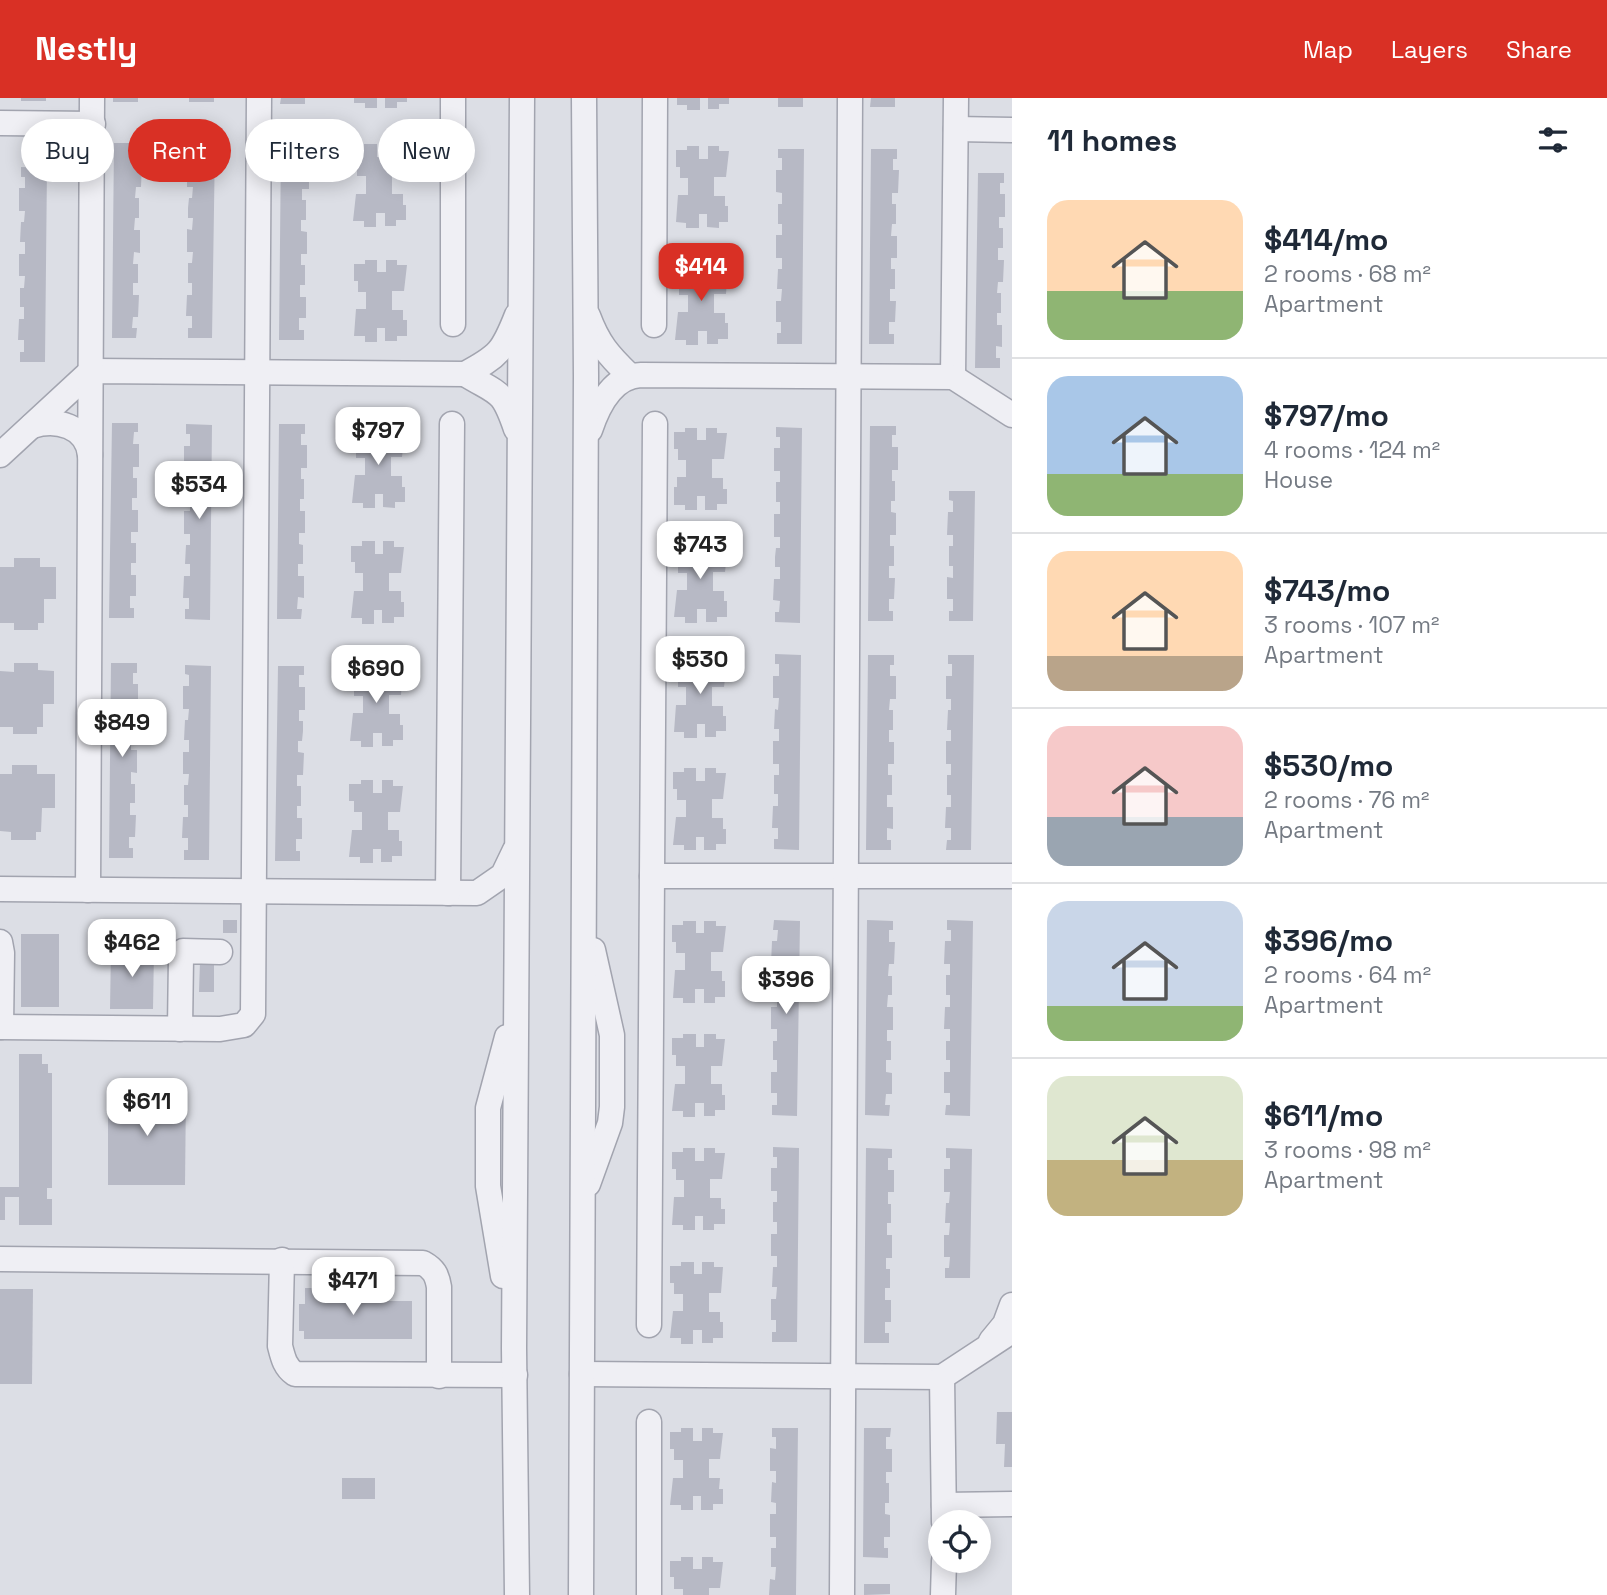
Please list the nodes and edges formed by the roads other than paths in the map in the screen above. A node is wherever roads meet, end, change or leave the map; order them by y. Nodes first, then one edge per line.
1 (92, 98) edge
2 (259, 98) edge
3 (453, 98) edge
4 (522, 98) edge
5 (584, 98) edge
6 (655, 98) edge
7 (850, 98) edge
8 (956, 98) edge
9 (93, 119) edge
10 (0, 123) edge
11 (21, 123) edge
12 (956, 129) junction
13 (1012, 130) edge
14 (93, 182) edge
15 (521, 305) junction
16 (584, 305) junction
17 (453, 324) dead end
18 (654, 325) dead end
19 (91, 371) junction
20 (258, 371) junction
21 (465, 373) junction
22 (629, 375) junction
23 (849, 375) junction
24 (954, 377) junction
25 (990, 400) junction
26 (1012, 415) edge
27 (452, 424) dead end
28 (654, 424) dead end
29 (32, 426) junction
30 (1012, 432) edge
31 (586, 444) junction
32 (521, 445) junction
33 (0, 455) edge
34 (90, 457) junction
35 (517, 846) junction
36 (652, 876) junction
37 (846, 876) junction
38 (1012, 876) edge
39 (0, 889) edge
40 (88, 890) junction
41 (255, 891) junction
42 (448, 893) junction
43 (477, 893) junction
44 (516, 937) junction
45 (0, 942) edge
46 (220, 952) dead end
47 (1, 1027) edge
48 (180, 1029) junction
49 (0, 1259) edge
50 (282, 1260) junction
51 (1012, 1305) edge
52 (649, 1325) dead end
53 (1012, 1331) edge
54 (984, 1350) junction
55 (582, 1374) junction
56 (515, 1375) junction
57 (844, 1375) junction
58 (439, 1376) junction
59 (942, 1377) junction
60 (649, 1422) dead end
61 (1012, 1504) edge
62 (944, 1510) edge
63 (971, 1510) edge
64 (944, 1573) edge
65 (517, 1595) edge
66 (581, 1595) edge
67 (649, 1595) edge
68 (842, 1595) edge
69 (943, 1595) edge

1 - 9 street
2 - 20 street
3 - 17 street
4 - 15 street
5 - 16 street
6 - 18 street
7 - 23 street
8 - 12 street
10 - 11 street
12 - 13 street
12 - 24 street
14 - 19 street
15 - 21 street
15 - 32 street
16 - 22 street
16 - 31 street
19 - 20 street
19 - 29 street
19 - 34 street
20 - 21 street
20 - 41 street
21 - 32 street
22 - 23 street
22 - 31 street
23 - 24 street
23 - 37 street
24 - 25 street
25 - 26 street
25 - 30 street
27 - 42 street
28 - 36 street
29 - 33 street
29 - 34 street
31 - 55 street
32 - 35 street
34 - 40 street
35 - 43 street
35 - 44 street
36 - 37 street
36 - 52 street
37 - 38 street
37 - 57 street
39 - 40 street
40 - 41 street
41 - 42 street
41 - 48 street
42 - 43 street
43 - 44 street
44 - 56 street
45 - 47 street
46 - 48 street
47 - 48 street
49 - 50 street
50 - 58 street
50 - 58 street
51 - 54 street
53 - 54 street
54 - 59 street
55 - 57 street
55 - 66 street
56 - 58 street
56 - 65 street
57 - 59 street
57 - 68 street
59 - 62 street
60 - 67 street
61 - 63 street
64 - 69 street

